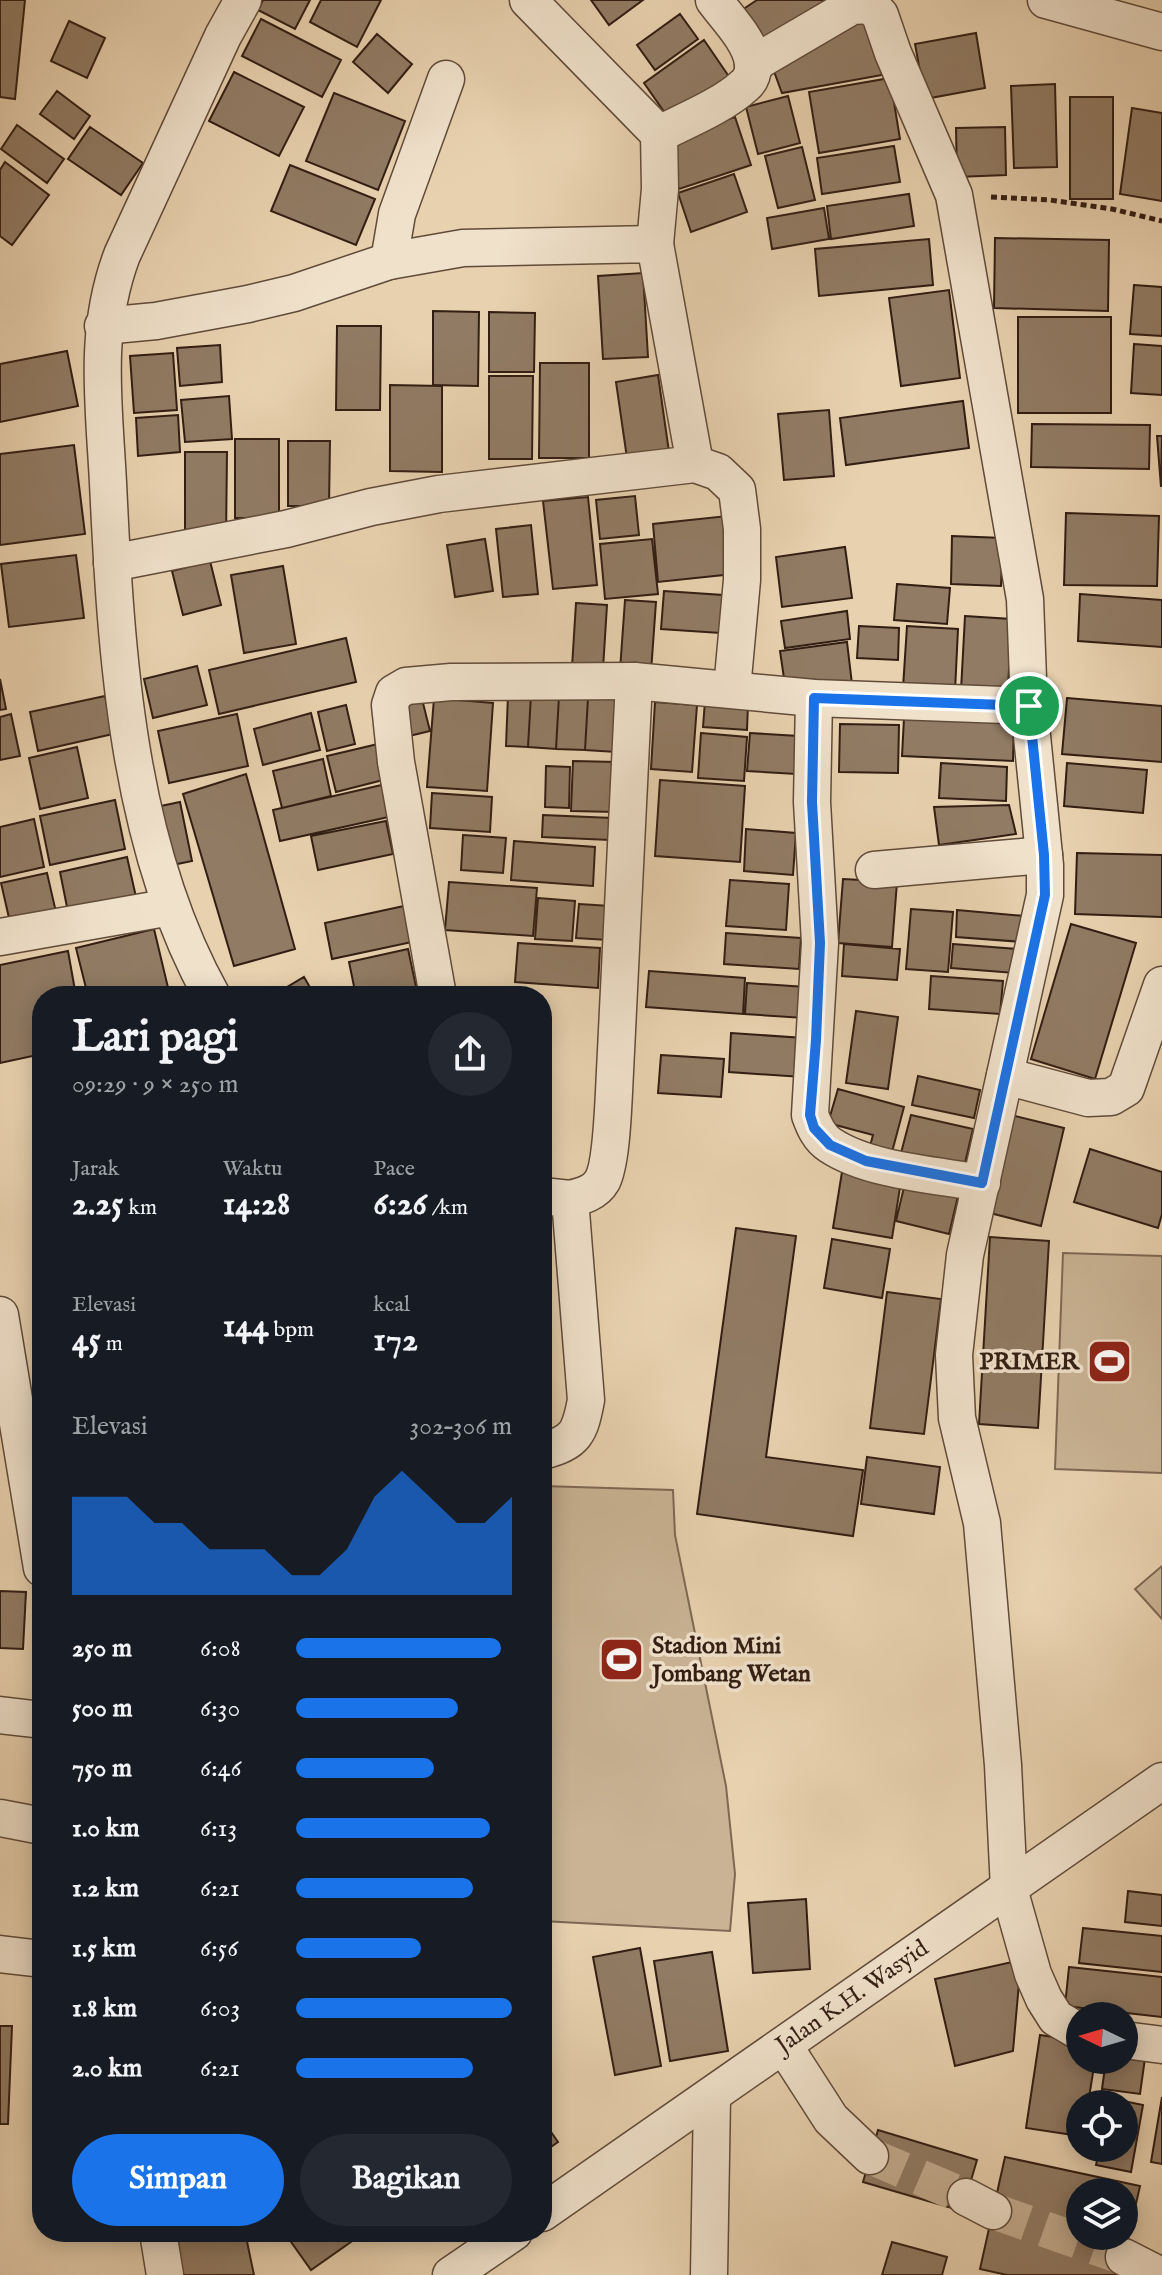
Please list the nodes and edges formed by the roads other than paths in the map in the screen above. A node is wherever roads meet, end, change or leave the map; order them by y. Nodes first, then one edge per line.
1 (243, 0) edge
2 (528, 0) edge
3 (714, 0) edge
4 (1046, 0) edge
5 (1162, 32) edge
6 (753, 64) junction
7 (446, 79) dead end
8 (659, 134) junction
9 (655, 244) junction
10 (389, 261) junction
11 (103, 326) junction
12 (695, 464) junction
13 (112, 563) junction
14 (634, 681) junction
15 (732, 689) junction
16 (814, 698) junction
17 (1029, 706) junction
18 (1044, 855) junction
19 (874, 870) dead end
20 (171, 907) junction
21 (0, 937) edge
22 (1162, 985) edge
23 (207, 986) edge
24 (436, 986) edge
25 (1005, 1076) junction
26 (982, 1183) junction
27 (556, 1197) edge
28 (0, 1315) edge
29 (552, 1448) edge
30 (32, 1459) edge
31 (0, 1715) edge
32 (32, 1719) edge
33 (1162, 1781) edge
34 (0, 1818) edge
35 (32, 1824) edge
36 (1009, 1889) junction
37 (0, 1954) edge
38 (32, 1958) edge
39 (1066, 2024) edge
40 (1138, 2042) edge
41 (1162, 2045) edge
42 (784, 2046) junction
43 (712, 2097) junction
44 (870, 2156) tunnel mouth
45 (552, 2206) edge
46 (160, 2242) edge
47 (499, 2242) edge
48 (1124, 2257) tunnel mouth
49 (165, 2275) edge
50 (451, 2275) edge
51 (709, 2275) edge
52 (1158, 2275) edge

1 - 11 street
2 - 8 street
3 - 6 street
4 - 5 street
6 - 8 street
6 - 17 street
7 - 10 street
8 - 9 street
9 - 10 street
9 - 12 street
10 - 11 street
11 - 13 street
12 - 13 street
12 - 15 street
13 - 20 street
14 - 15 street
14 - 24 street
14 - 27 street
15 - 16 street
16 - 17 street
16 - 26 street
17 - 18 street
18 - 19 street
18 - 25 street
20 - 21 street
20 - 23 street
22 - 25 street
25 - 26 street
26 - 36 street
27 - 29 street
28 - 30 street
31 - 32 street
33 - 36 street, Jalan K.H. Wasyid
34 - 35 street
36 - 39 street
36 - 42 street, Jalan K.H. Wasyid
37 - 38 street
40 - 41 street
42 - 43 street, Jalan K.H. Wasyid
42 - 44 street
43 - 45 street, Jalan K.H. Wasyid
43 - 51 street
46 - 49 street
47 - 50 street
48 - 52 street

